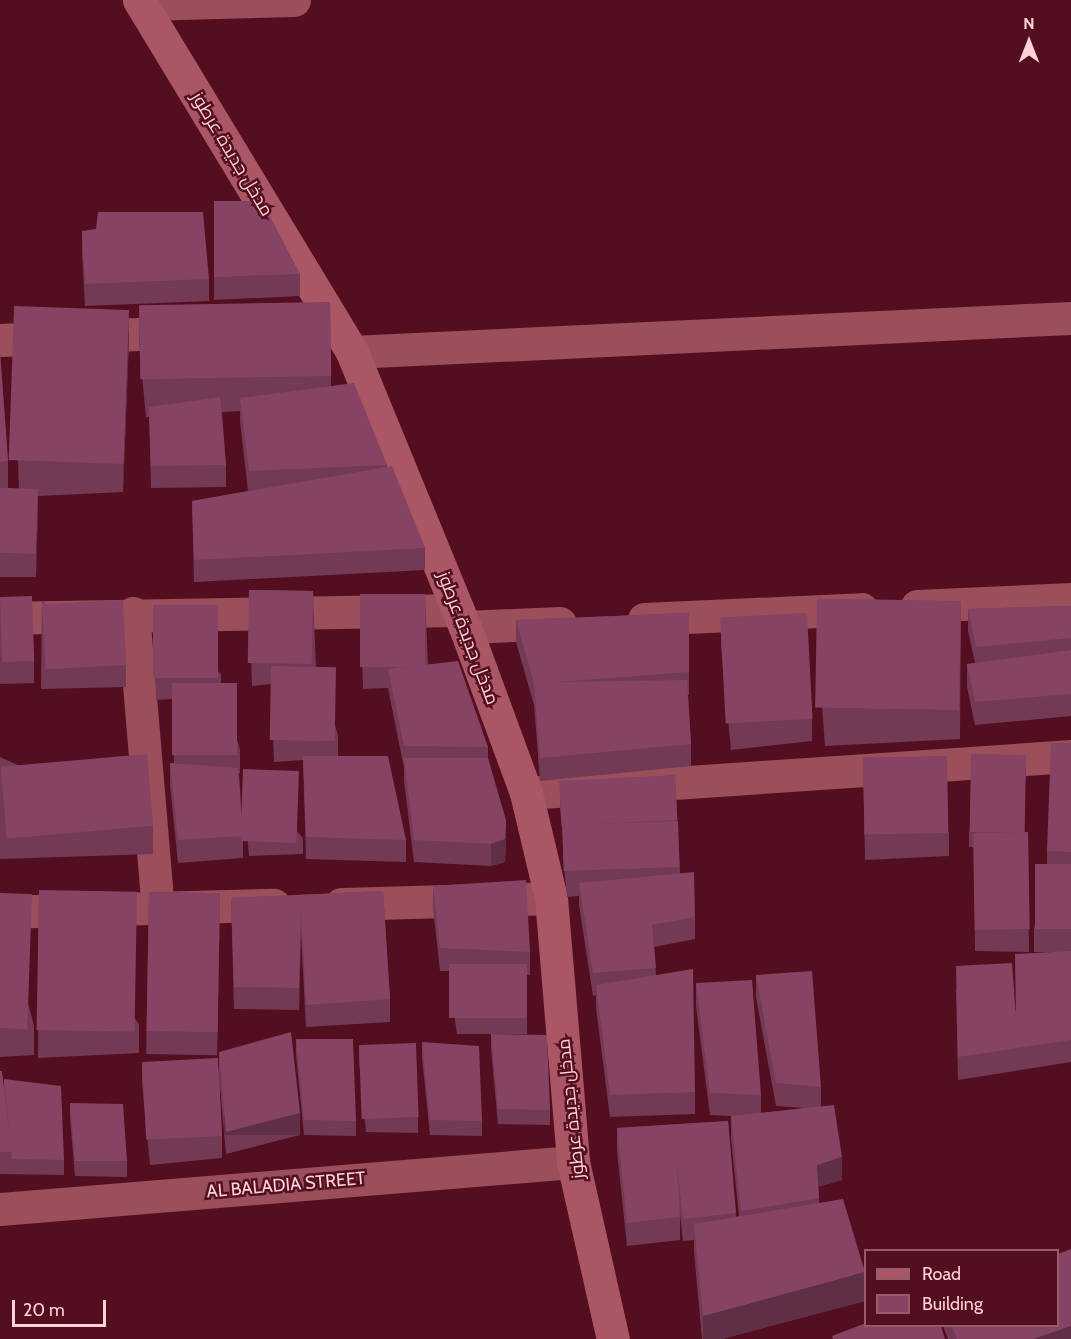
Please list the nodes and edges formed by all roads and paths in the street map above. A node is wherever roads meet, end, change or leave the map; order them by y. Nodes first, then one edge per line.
1 (294, 0) edge
2 (141, 2) edge
3 (1071, 318) edge
4 (333, 326) junction
5 (297, 327) edge
6 (214, 331) edge
7 (0, 340) edge
8 (351, 352) junction
9 (1071, 599) edge
10 (133, 613) junction
11 (0, 618) edge
12 (462, 618) junction
13 (1071, 756) edge
14 (526, 793) junction
15 (551, 898) junction
16 (158, 909) junction
17 (0, 912) edge
18 (573, 1161) junction
19 (0, 1209) edge
20 (613, 1339) edge

1 - 2 street
2 - 4 street, مدخل جديدة عرطوز
3 - 8 street
4 - 5 street
4 - 8 street, مدخل جديدة عرطوز
6 - 7 street
8 - 12 street, مدخل جديدة عرطوز
9 - 12 street
10 - 11 street
10 - 12 street
10 - 16 street
12 - 14 street, مدخل جديدة عرطوز
13 - 14 street
14 - 15 street, مدخل جديدة عرطوز
15 - 16 street
15 - 18 street, مدخل جديدة عرطوز
16 - 17 street
18 - 19 street, AL BALADIA STREET
18 - 20 street, مدخل جديدة عرطوز

